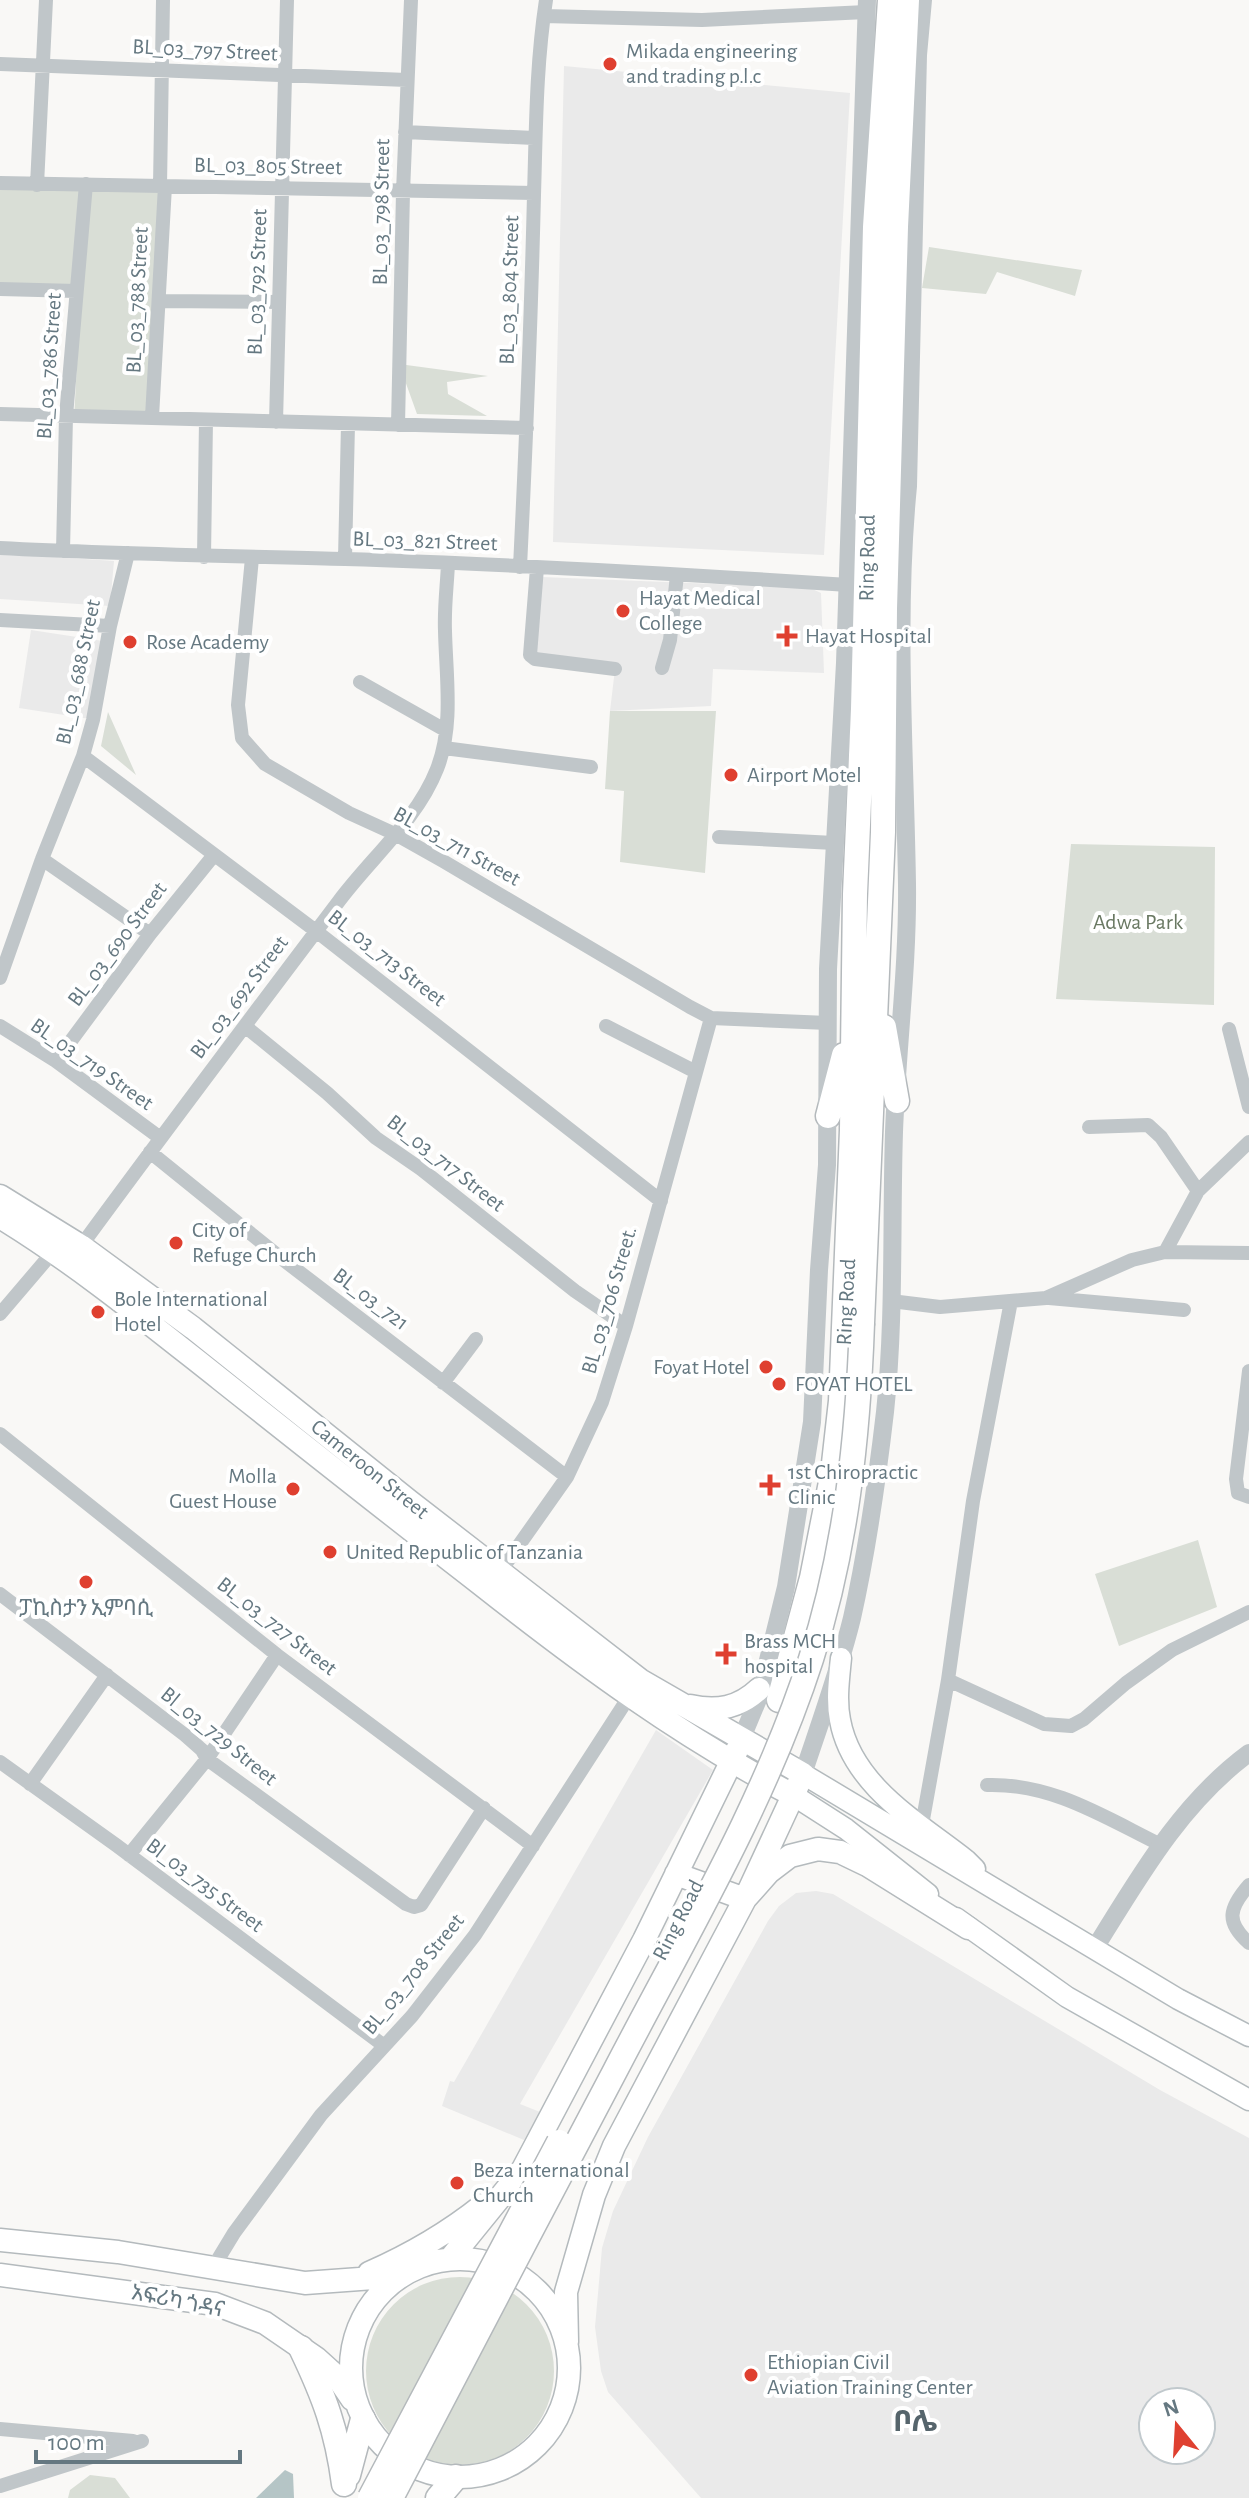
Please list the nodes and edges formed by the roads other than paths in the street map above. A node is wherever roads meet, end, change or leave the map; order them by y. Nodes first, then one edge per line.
1 (46, 0) edge
2 (163, 0) edge
3 (287, 0) edge
4 (411, 0) edge
5 (546, 0) edge
6 (890, 0) edge
7 (907, 0) edge
8 (923, 0) edge
9 (866, 6) edge
10 (544, 16) junction
11 (0, 64) edge
12 (43, 65) junction
13 (163, 70) junction
14 (285, 76) junction
15 (407, 80) junction
16 (405, 132) junction
17 (534, 138) junction
18 (0, 183) edge
19 (86, 184) junction
20 (37, 185) junction
21 (162, 186) junction
22 (282, 189) junction
23 (403, 192) junction
24 (534, 193) junction
25 (0, 289) edge
26 (76, 291) junction
27 (159, 301) junction
28 (277, 302) junction
29 (0, 414) edge
30 (66, 416) junction
31 (152, 417) junction
32 (206, 420) junction
33 (276, 422) junction
34 (348, 424) junction
35 (398, 425) junction
36 (527, 428) junction
37 (0, 548) edge
38 (63, 551) junction
39 (128, 553) junction
40 (204, 557) junction
41 (252, 558) junction
42 (345, 559) junction
43 (448, 564) junction
44 (520, 567) junction
45 (537, 568) junction
46 (677, 575) junction
47 (848, 585) junction
48 (0, 620) edge
49 (110, 626) junction
50 (662, 668) dead end
51 (615, 669) dead end
52 (360, 682) dead end
53 (445, 730) junction
54 (444, 748) junction
55 (83, 756) junction
56 (591, 767) dead end
57 (395, 834) junction
58 (719, 837) dead end
59 (834, 843) junction
60 (214, 855) junction
61 (42, 859) junction
62 (316, 931) junction
63 (150, 934) junction
64 (0, 978) edge
65 (877, 981) junction
66 (855, 1005) junction
67 (711, 1018) junction
68 (828, 1023) junction
69 (0, 1026) edge
70 (606, 1026) dead end
71 (246, 1027) junction
72 (1229, 1029) dead end
73 (56, 1061) junction
74 (696, 1072) junction
75 (897, 1101) junction
76 (1249, 1107) edge
77 (828, 1116) junction
78 (1089, 1127) dead end
79 (861, 1130) junction
80 (159, 1137) junction
81 (1249, 1142) edge
82 (150, 1152) junction
83 (1198, 1191) junction
84 (0, 1196) edge
85 (661, 1201) junction
86 (0, 1217) edge
87 (81, 1246) junction
88 (1165, 1252) junction
89 (52, 1253) junction
90 (1249, 1253) edge
91 (1046, 1298) junction
92 (891, 1301) junction
93 (1011, 1301) junction
94 (1184, 1310) dead end
95 (0, 1314) edge
96 (626, 1326) junction
97 (193, 1328) junction
98 (476, 1339) dead end
99 (178, 1345) junction
100 (1249, 1371) edge
101 (443, 1383) junction
102 (0, 1434) edge
103 (567, 1477) junction
104 (1249, 1497) edge
105 (500, 1572) junction
106 (0, 1594) edge
107 (1249, 1612) edge
108 (581, 1649) junction
109 (277, 1655) junction
110 (841, 1658) junction
111 (107, 1675) junction
112 (948, 1680) junction
113 (634, 1688) junction
114 (759, 1689) junction
115 (667, 1698) junction
116 (741, 1740) junction
117 (1249, 1753) edge
118 (207, 1759) junction
119 (0, 1762) edge
120 (731, 1763) junction
121 (30, 1784) junction
122 (798, 1784) junction
123 (987, 1785) dead end
124 (484, 1808) junction
125 (922, 1825) junction
126 (1161, 1845) junction
127 (533, 1846) junction
128 (129, 1855) junction
129 (676, 1874) junction
130 (1249, 1885) edge
131 (994, 1890) junction
132 (745, 1899) junction
133 (968, 1928) junction
134 (1249, 1943) edge
135 (1095, 1948) junction
136 (1249, 2036) edge
137 (383, 2045) junction
138 (1249, 2100) edge
139 (523, 2169) junction
140 (11, 2241) edge
141 (450, 2259) junction
142 (214, 2266) junction
143 (6, 2276) edge
144 (401, 2276) junction
145 (359, 2278) junction
146 (567, 2342) junction
147 (301, 2348) junction
148 (360, 2413) junction
149 (0, 2430) edge
150 (456, 2477) junction
151 (0, 2486) edge
152 (342, 2491) edge
153 (370, 2498) edge
154 (391, 2498) edge
155 (438, 2498) edge

1 - 12 street
2 - 13 street, BL_03_788 Street
3 - 14 street, BL_03_792 Street
4 - 15 street, BL_03_798 Street
5 - 10 street, BL_03_804 Street
6 - 66 highway, Ring Road
7 - 65 highway, Ring Road
8 - 75 street, Ring Road
9 - 10 street
9 - 47 street, Ring Road
10 - 17 street, BL_03_804 Street
11 - 12 street, BL_03_797 Street
12 - 13 street, BL_03_797 Street
12 - 20 street
13 - 14 street, BL_03_797 Street
13 - 21 street, BL_03_788 Street
14 - 15 street, BL_03_797 Street
14 - 22 street, BL_03_792 Street
15 - 16 street, BL_03_798 Street
16 - 17 street
16 - 23 street, BL_03_798 Street
17 - 24 street, BL_03_804 Street
18 - 20 street, BL_03_805 Street
19 - 20 street, BL_03_805 Street
19 - 21 street, BL_03_805 Street
19 - 26 street, BL_03_786 Street
21 - 22 street, BL_03_805 Street
21 - 27 street, BL_03_788 Street
22 - 23 street, BL_03_805 Street
22 - 28 street, BL_03_792 Street
23 - 24 street, BL_03_805 Street
23 - 35 street, BL_03_798 Street
24 - 36 street, BL_03_804 Street
25 - 26 street
26 - 30 street, BL_03_786 Street
27 - 28 street
27 - 31 street, BL_03_788 Street
28 - 33 street, BL_03_792 Street
29 - 30 street
30 - 31 street
30 - 38 street, BL_03_786 Street
31 - 32 street
32 - 33 street
32 - 40 street
33 - 34 street
34 - 35 street
34 - 42 street
35 - 36 street
36 - 44 street, BL_03_804 Street
37 - 38 street, BL_03_821 Street
38 - 39 street, BL_03_821 Street
39 - 40 street, BL_03_821 Street
39 - 49 street, BL_03_688 Street
40 - 41 street, BL_03_821 Street
41 - 42 street, BL_03_821 Street
41 - 57 street, BL_03_711 Street
42 - 43 street, BL_03_821 Street
43 - 44 street, BL_03_821 Street
43 - 53 street, BL_03_692 Street
44 - 45 street, BL_03_821 Street
45 - 46 street, BL_03_821 Street
45 - 51 street
46 - 47 street, BL_03_821 Street
46 - 50 street
47 - 59 street, Ring Road
48 - 49 street
49 - 55 street, BL_03_688 Street
52 - 53 street
53 - 54 street, BL_03_692 Street
54 - 56 street
54 - 57 street, BL_03_692 Street
55 - 60 street, BL_03_713 Street
55 - 61 street, BL_03_688 Street
57 - 62 street, BL_03_692 Street
57 - 67 street, BL_03_711 Street
58 - 59 street
59 - 68 street, Ring Road
60 - 62 street, BL_03_713 Street
60 - 63 street, BL_03_690 Street
61 - 63 street
61 - 64 street, BL_03_688 Street
62 - 71 street, BL_03_692 Street
62 - 85 street, BL_03_713 Street
63 - 73 street, BL_03_690 Street
65 - 75 highway
65 - 79 highway, Ring Road
66 - 77 highway
66 - 79 highway, Ring Road
67 - 68 street, BL_03_711 Street
67 - 74 street, BL_03_706 Street.
68 - 77 street, Ring Road
69 - 73 street, BL_03_719 Street
70 - 74 street
71 - 80 street, BL_03_692 Street
71 - 96 street, BL_03_717 Street
72 - 76 street
73 - 80 street, BL_03_719 Street
74 - 85 street, BL_03_706 Street.
75 - 92 street, Ring Road
77 - 114 street, Ring Road
78 - 83 street
79 - 153 highway, Ring Road, bridge
79 - 154 highway, Ring Road, bridge
80 - 82 street, BL_03_692 Street
81 - 83 street
82 - 87 street, BL_03_692 Street
82 - 101 street, BL_03_721
83 - 88 street
84 - 87 main road, Cameroon Street
85 - 96 street, BL_03_706 Street.
86 - 89 main road, Cameroon Street
87 - 97 main road, Cameroon Street
88 - 90 street
88 - 91 street
89 - 95 street
89 - 99 main road, Cameroon Street
91 - 93 street
91 - 94 street
92 - 93 street
92 - 110 street, Ring Road
93 - 112 street
96 - 103 street, BL_03_706 Street.
97 - 99 main road
97 - 105 main road, Cameroon Street
98 - 101 street
99 - 108 main road, Cameroon Street
100 - 104 street
101 - 103 street, BL_03_721
102 - 109 street, BL_03_727 Street
103 - 105 street, BL_03_706 Street.
105 - 108 main road, Cameroon Street
106 - 111 street, Bl_03_729 Street
107 - 112 street
108 - 113 main road, Cameroon Street
109 - 118 street
109 - 124 street, BL_03_727 Street
110 - 122 street, Ring Road
110 - 125 main road
111 - 118 street, Bl_03_729 Street
111 - 121 street
112 - 125 street
113 - 115 main road, Cameroon Street
113 - 120 main road, Cameroon Street
113 - 127 street, BL_03_708 Street
114 - 115 main road
114 - 116 street, Ring Road
115 - 116 main road, Cameroon Street
116 - 120 main road, Ring Road
116 - 122 main road, Cameroon Street
117 - 126 street
118 - 124 street, Bl_03_729 Street
118 - 128 street
119 - 121 street, Bl_03_735 Street
120 - 122 main road, Cameroon Street
120 - 129 main road, Ring Road
121 - 128 street, Bl_03_735 Street
122 - 131 main road
122 - 132 main road, Ring Road
122 - 133 main road
123 - 126 street
124 - 127 street, BL_03_727 Street
125 - 131 main road
126 - 135 street
127 - 137 street, BL_03_708 Street
128 - 137 street, Bl_03_735 Street
129 - 132 main road
129 - 139 main road, Ring Road
130 - 134 street
131 - 135 main road
132 - 133 main road
132 - 146 main road, Ring Road
133 - 138 main road
135 - 136 main road
137 - 142 street, BL_03_708 Street
139 - 141 main road, Ring Road
139 - 145 main road
140 - 142 main road, አፍሪካ ጎዳና
141 - 144 main road
141 - 146 main road
142 - 145 main road, አፍሪካ ጎዳና
143 - 147 main road, አፍሪካ ጎዳና
144 - 145 main road, አፍሪካ ጎዳና
144 - 148 main road
146 - 150 main road
147 - 148 main road, አፍሪካ ጎዳና
147 - 152 highway
148 - 150 main road
148 - 152 highway
149 - 151 street
150 - 155 highway

